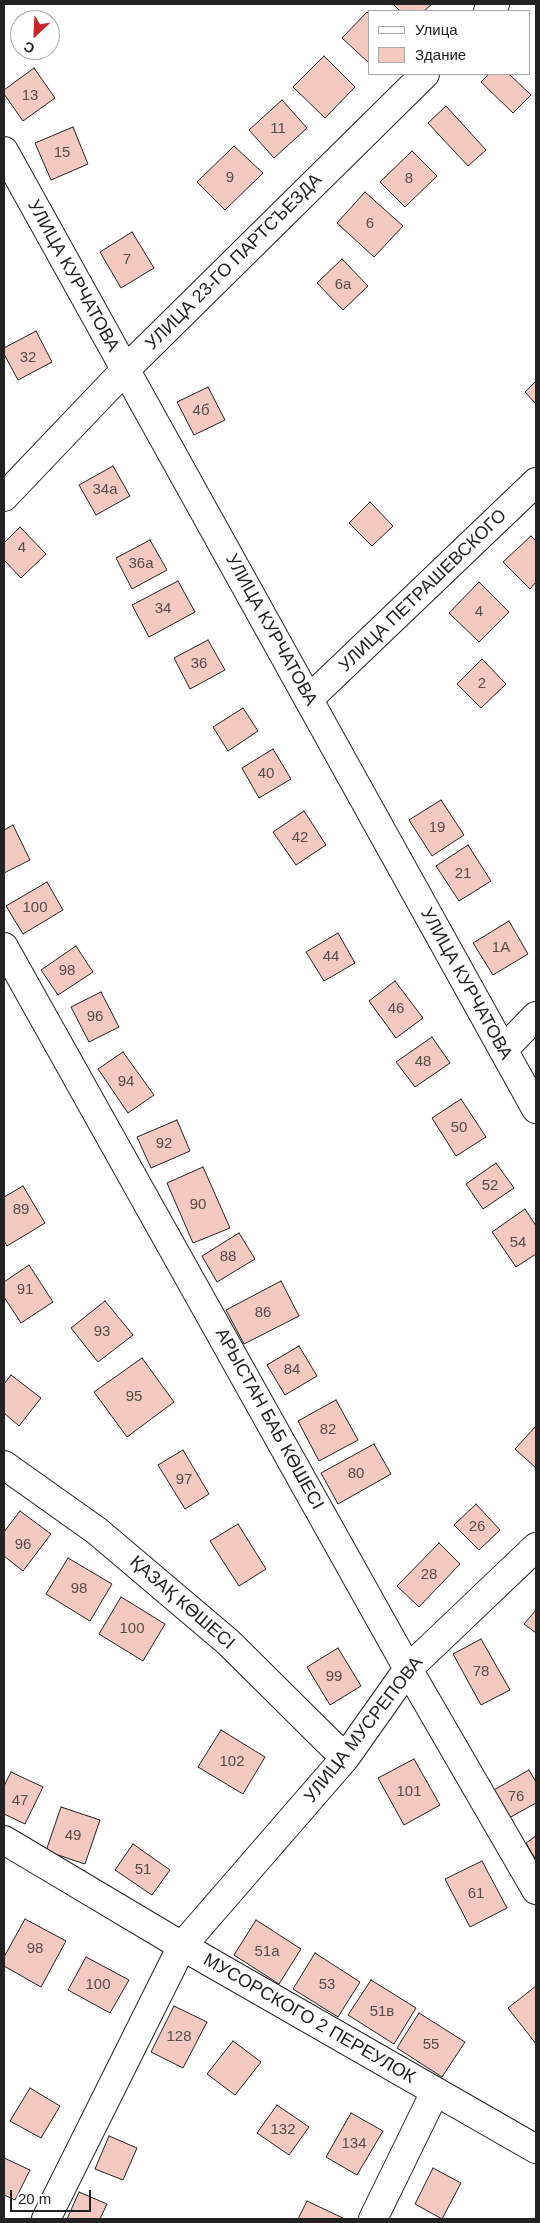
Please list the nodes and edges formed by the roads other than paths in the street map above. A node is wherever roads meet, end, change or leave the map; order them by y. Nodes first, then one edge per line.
1 (424, 75) edge
2 (4, 151) edge
3 (125, 370) junction
4 (536, 482) edge
5 (4, 496) edge
6 (310, 699) junction
7 (4, 947) edge
8 (536, 1016) edge
9 (502, 1050) junction
10 (536, 1109) edge
11 (4, 1466) edge
12 (536, 1547) edge
13 (408, 1668) junction
14 (345, 1758) junction
15 (4, 1840) edge
16 (536, 1890) edge
17 (182, 1946) junction
18 (435, 2092) junction
19 (536, 2149) edge
20 (46, 2219) edge
21 (373, 2219) edge

1 - 3 street, УЛИЦА 23-ГО ПАРТСЪЕЗДА
2 - 3 street, УЛИЦА КУРЧАТОВА
3 - 5 street, УЛИЦА 23-ГО ПАРТСЪЕЗДА
3 - 6 street, УЛИЦА КУРЧАТОВА
4 - 6 street, УЛИЦА ПЕТРАШЕВСКОГО
6 - 9 street, УЛИЦА КУРЧАТОВА
7 - 13 street, АРЫСТАН БАБ КӨШЕСІ
8 - 9 street
9 - 10 street, УЛИЦА КУРЧАТОВА
11 - 14 street, ҚАЗАҚ КӨШЕСІ
12 - 13 street, УЛИЦА МУСРЕПОВА
13 - 14 street, УЛИЦА МУСРЕПОВА
13 - 16 street, АРЫСТАН БАБ КӨШЕСІ
14 - 17 street, УЛИЦА МУСРЕПОВА
15 - 17 street, МУСОРСКОГО 2 ПЕРЕУЛОК
17 - 18 street, МУСОРСКОГО 2 ПЕРЕУЛОК
17 - 20 street, МУСОРСКОГО 2 ПЕРЕУЛОК
18 - 19 street, МУСОРСКОГО 2 ПЕРЕУЛОК
18 - 21 street, МУСОРСКОГО 2 ПЕРЕУЛОК

